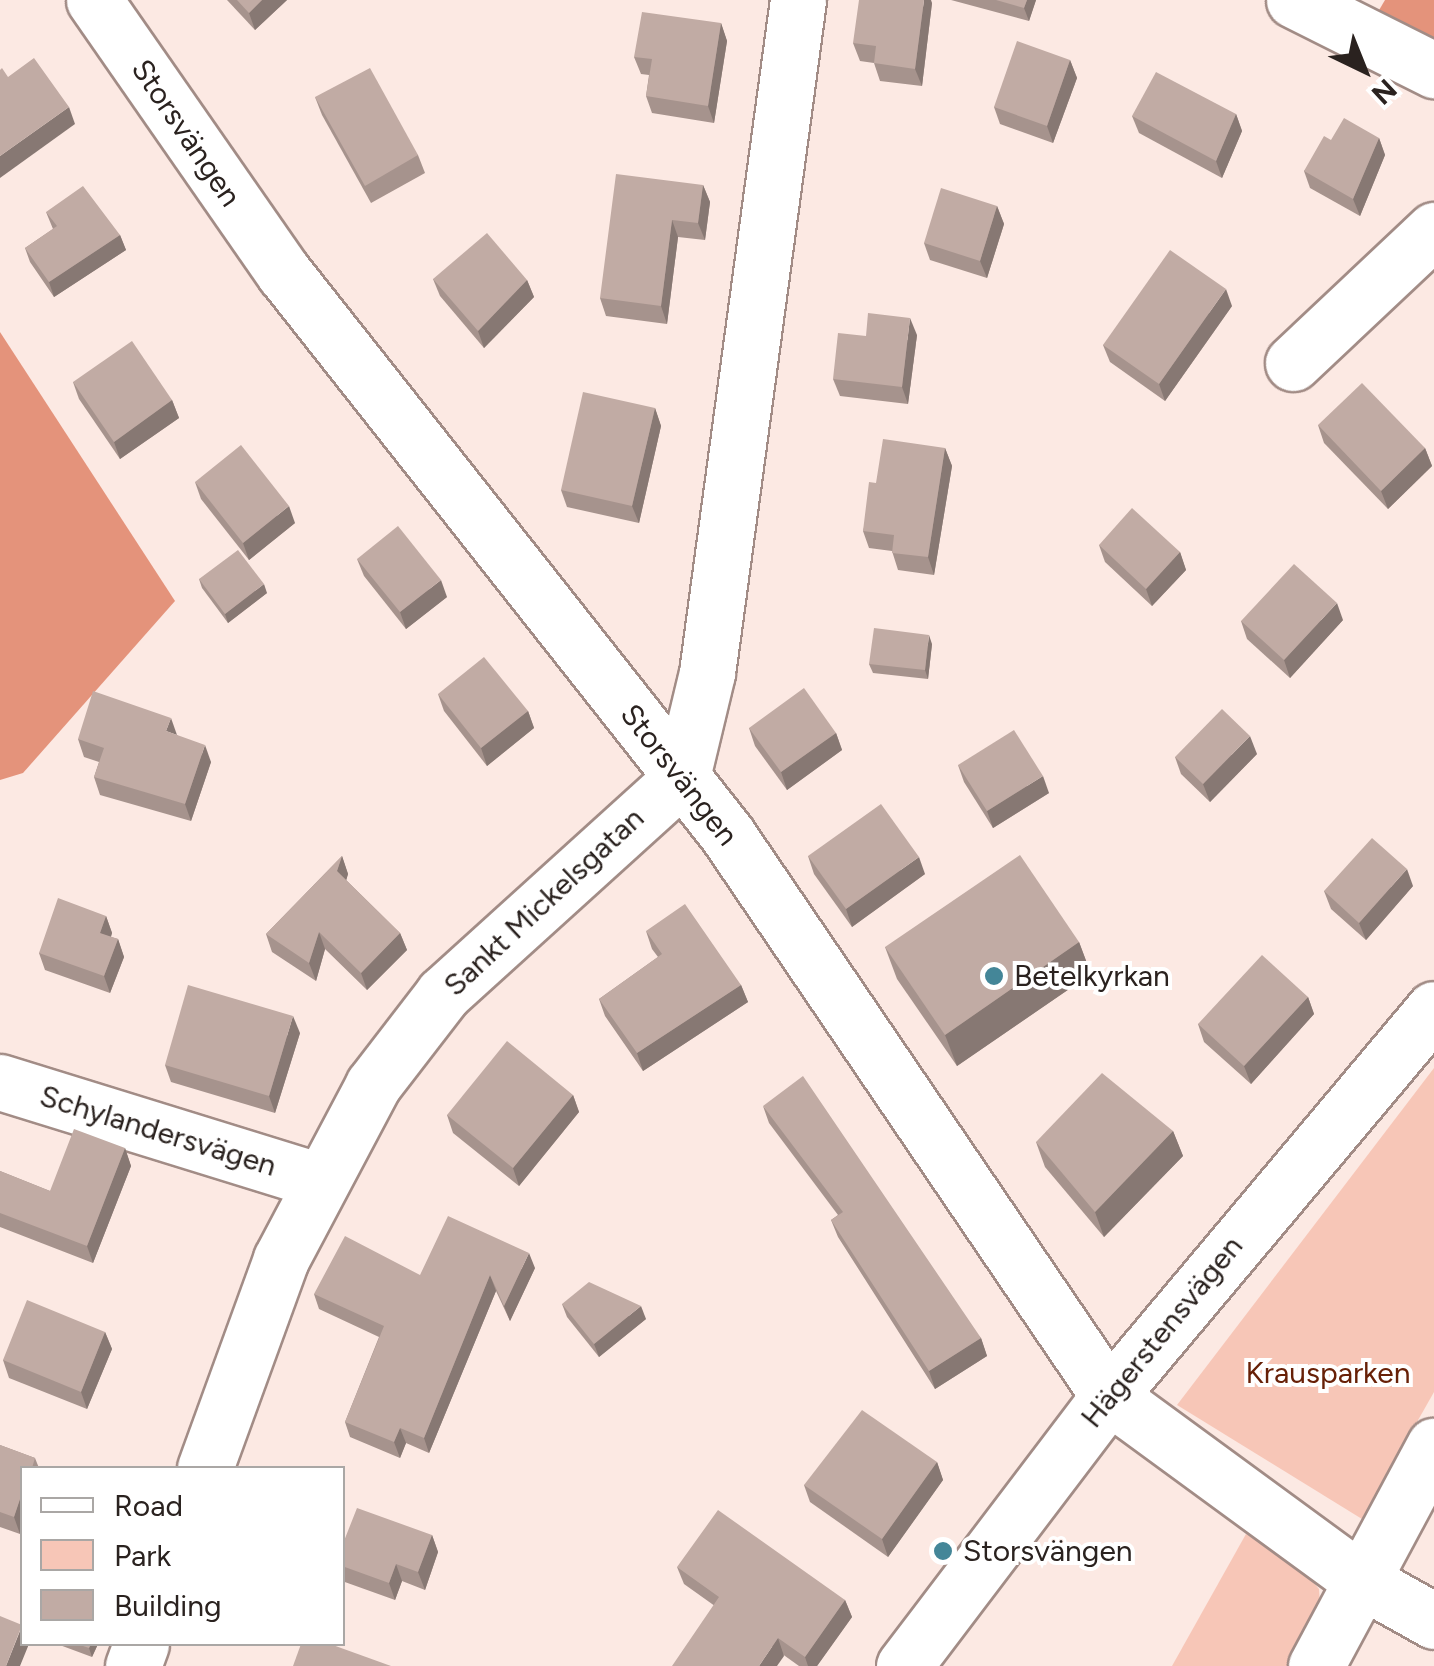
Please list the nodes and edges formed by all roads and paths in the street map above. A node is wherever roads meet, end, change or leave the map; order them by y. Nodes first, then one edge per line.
1 (94, 0) edge
2 (798, 0) edge
3 (1294, 0) edge
4 (1434, 70) edge
5 (1434, 230) edge
6 (1293, 363) dead end
7 (682, 777) junction
8 (1434, 1009) edge
9 (0, 1082) edge
10 (317, 1180) junction
11 (1109, 1396) junction
12 (1434, 1446) edge
13 (206, 1466) edge
14 (1359, 1578) junction
15 (1434, 1621) edge
16 (904, 1666) edge
17 (1316, 1666) edge

1 - 7 street, Storsvängen
2 - 7 street
3 - 4 street
5 - 6 street
7 - 10 street, Sankt Mickelsgatan
7 - 11 street, Storsvängen
8 - 11 street, Hägerstensvägen
9 - 10 street, Schylandersvägen
10 - 13 street, Sankt Mickelsgatan
11 - 14 street, Storsvängen
11 - 16 street, Hägerstensvägen
12 - 14 street
14 - 15 street, Storsvängen
14 - 17 street

